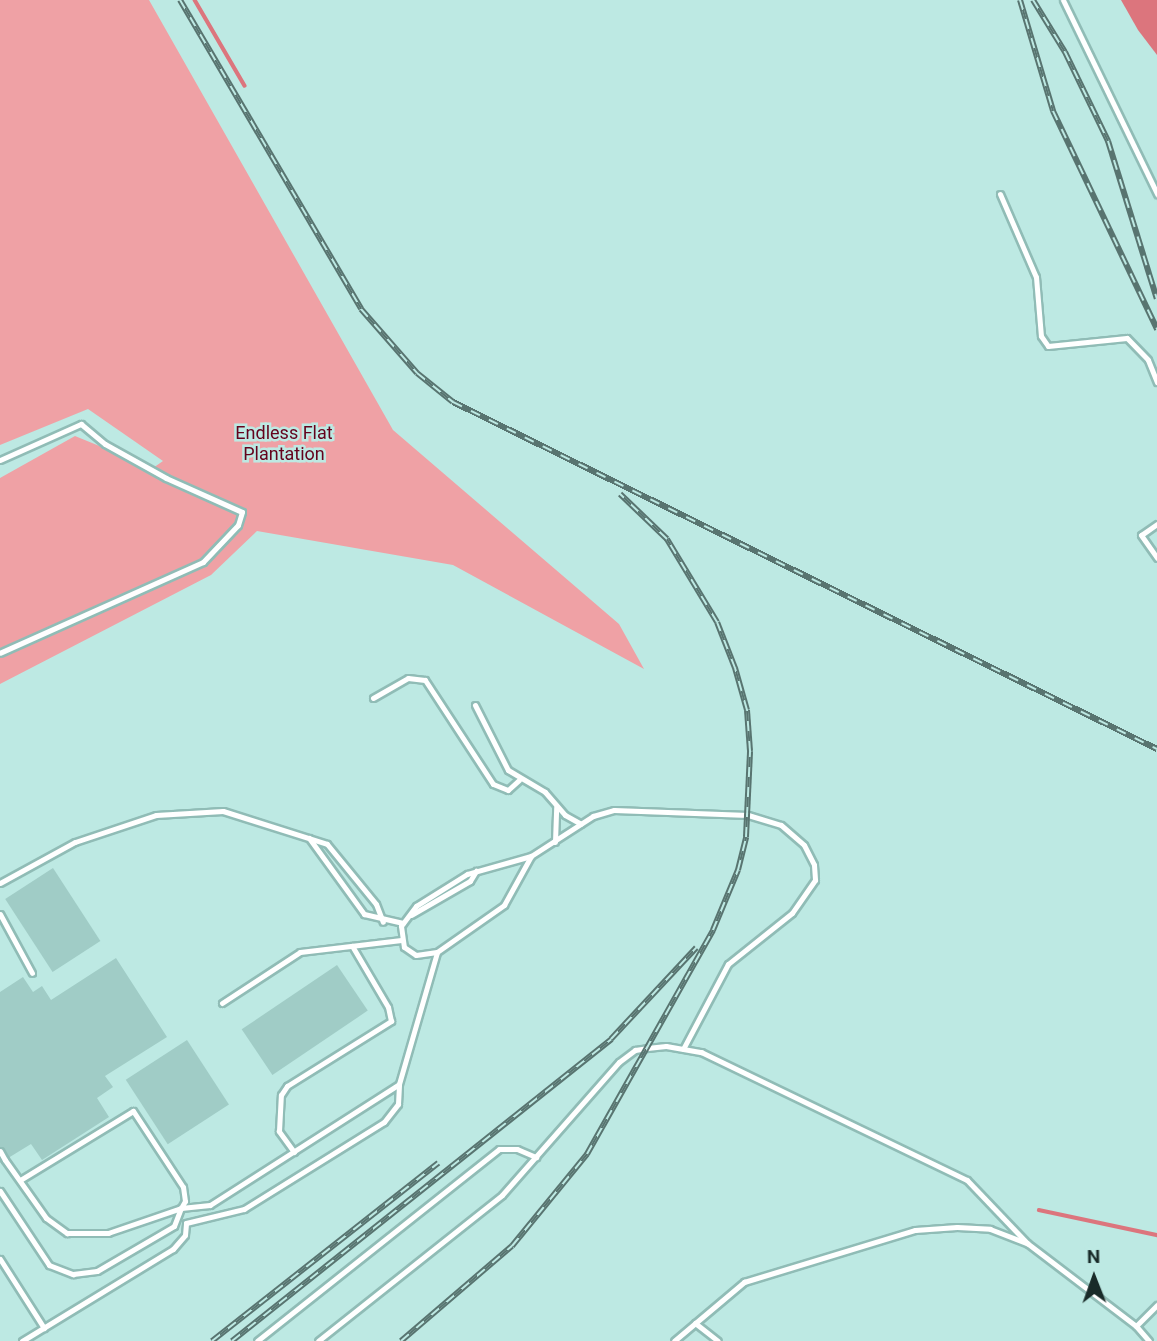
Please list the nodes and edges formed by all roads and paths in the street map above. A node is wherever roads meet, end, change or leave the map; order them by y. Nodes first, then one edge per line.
1 (1063, 0) edge
2 (1000, 194) dead end
3 (1157, 194) edge
4 (1157, 382) edge
5 (0, 460) edge
6 (1157, 524) edge
7 (1157, 558) edge
8 (0, 653) edge
9 (373, 698) dead end
10 (475, 705) dead end
11 (519, 780) junction
12 (555, 806) junction
13 (581, 824) junction
14 (307, 835) junction
15 (555, 842) junction
16 (531, 856) junction
17 (0, 886) edge
18 (0, 914) edge
19 (383, 922) junction
20 (403, 923) junction
21 (401, 940) junction
22 (352, 946) junction
23 (437, 952) junction
24 (32, 973) dead end
25 (222, 1003) dead end
26 (683, 1049) junction
27 (399, 1084) junction
28 (0, 1151) edge
29 (294, 1153) junction
30 (536, 1157) junction
31 (20, 1180) junction
32 (0, 1191) edge
33 (181, 1208) junction
34 (1027, 1243) junction
35 (0, 1259) edge
36 (1157, 1305) edge
37 (695, 1323) junction
38 (1136, 1326) junction
39 (44, 1328) junction
40 (22, 1341) edge
41 (257, 1341) edge
42 (318, 1341) edge
43 (674, 1341) edge
44 (718, 1341) edge
45 (1149, 1341) edge

1 - 3 lane
2 - 4 lane
5 - 8 lane
6 - 7 lane
9 - 11 lane
10 - 11 lane
11 - 12 lane
12 - 13 lane
12 - 15 lane
13 - 15 lane
13 - 26 lane
14 - 17 lane
14 - 19 lane
14 - 19 lane
15 - 16 lane
16 - 20 lane
16 - 23 lane
18 - 24 lane
19 - 20 lane
20 - 21 lane
21 - 22 lane
21 - 23 lane
22 - 25 lane
22 - 29 lane
23 - 27 lane
26 - 30 lane
26 - 34 lane
27 - 29 lane
27 - 39 lane
28 - 31 lane
29 - 33 lane
30 - 41 lane
30 - 42 lane
31 - 33 lane
31 - 33 lane
32 - 33 lane
34 - 37 lane
34 - 38 lane
35 - 39 lane
36 - 38 lane
37 - 43 lane
37 - 44 lane
38 - 45 lane
39 - 40 lane

